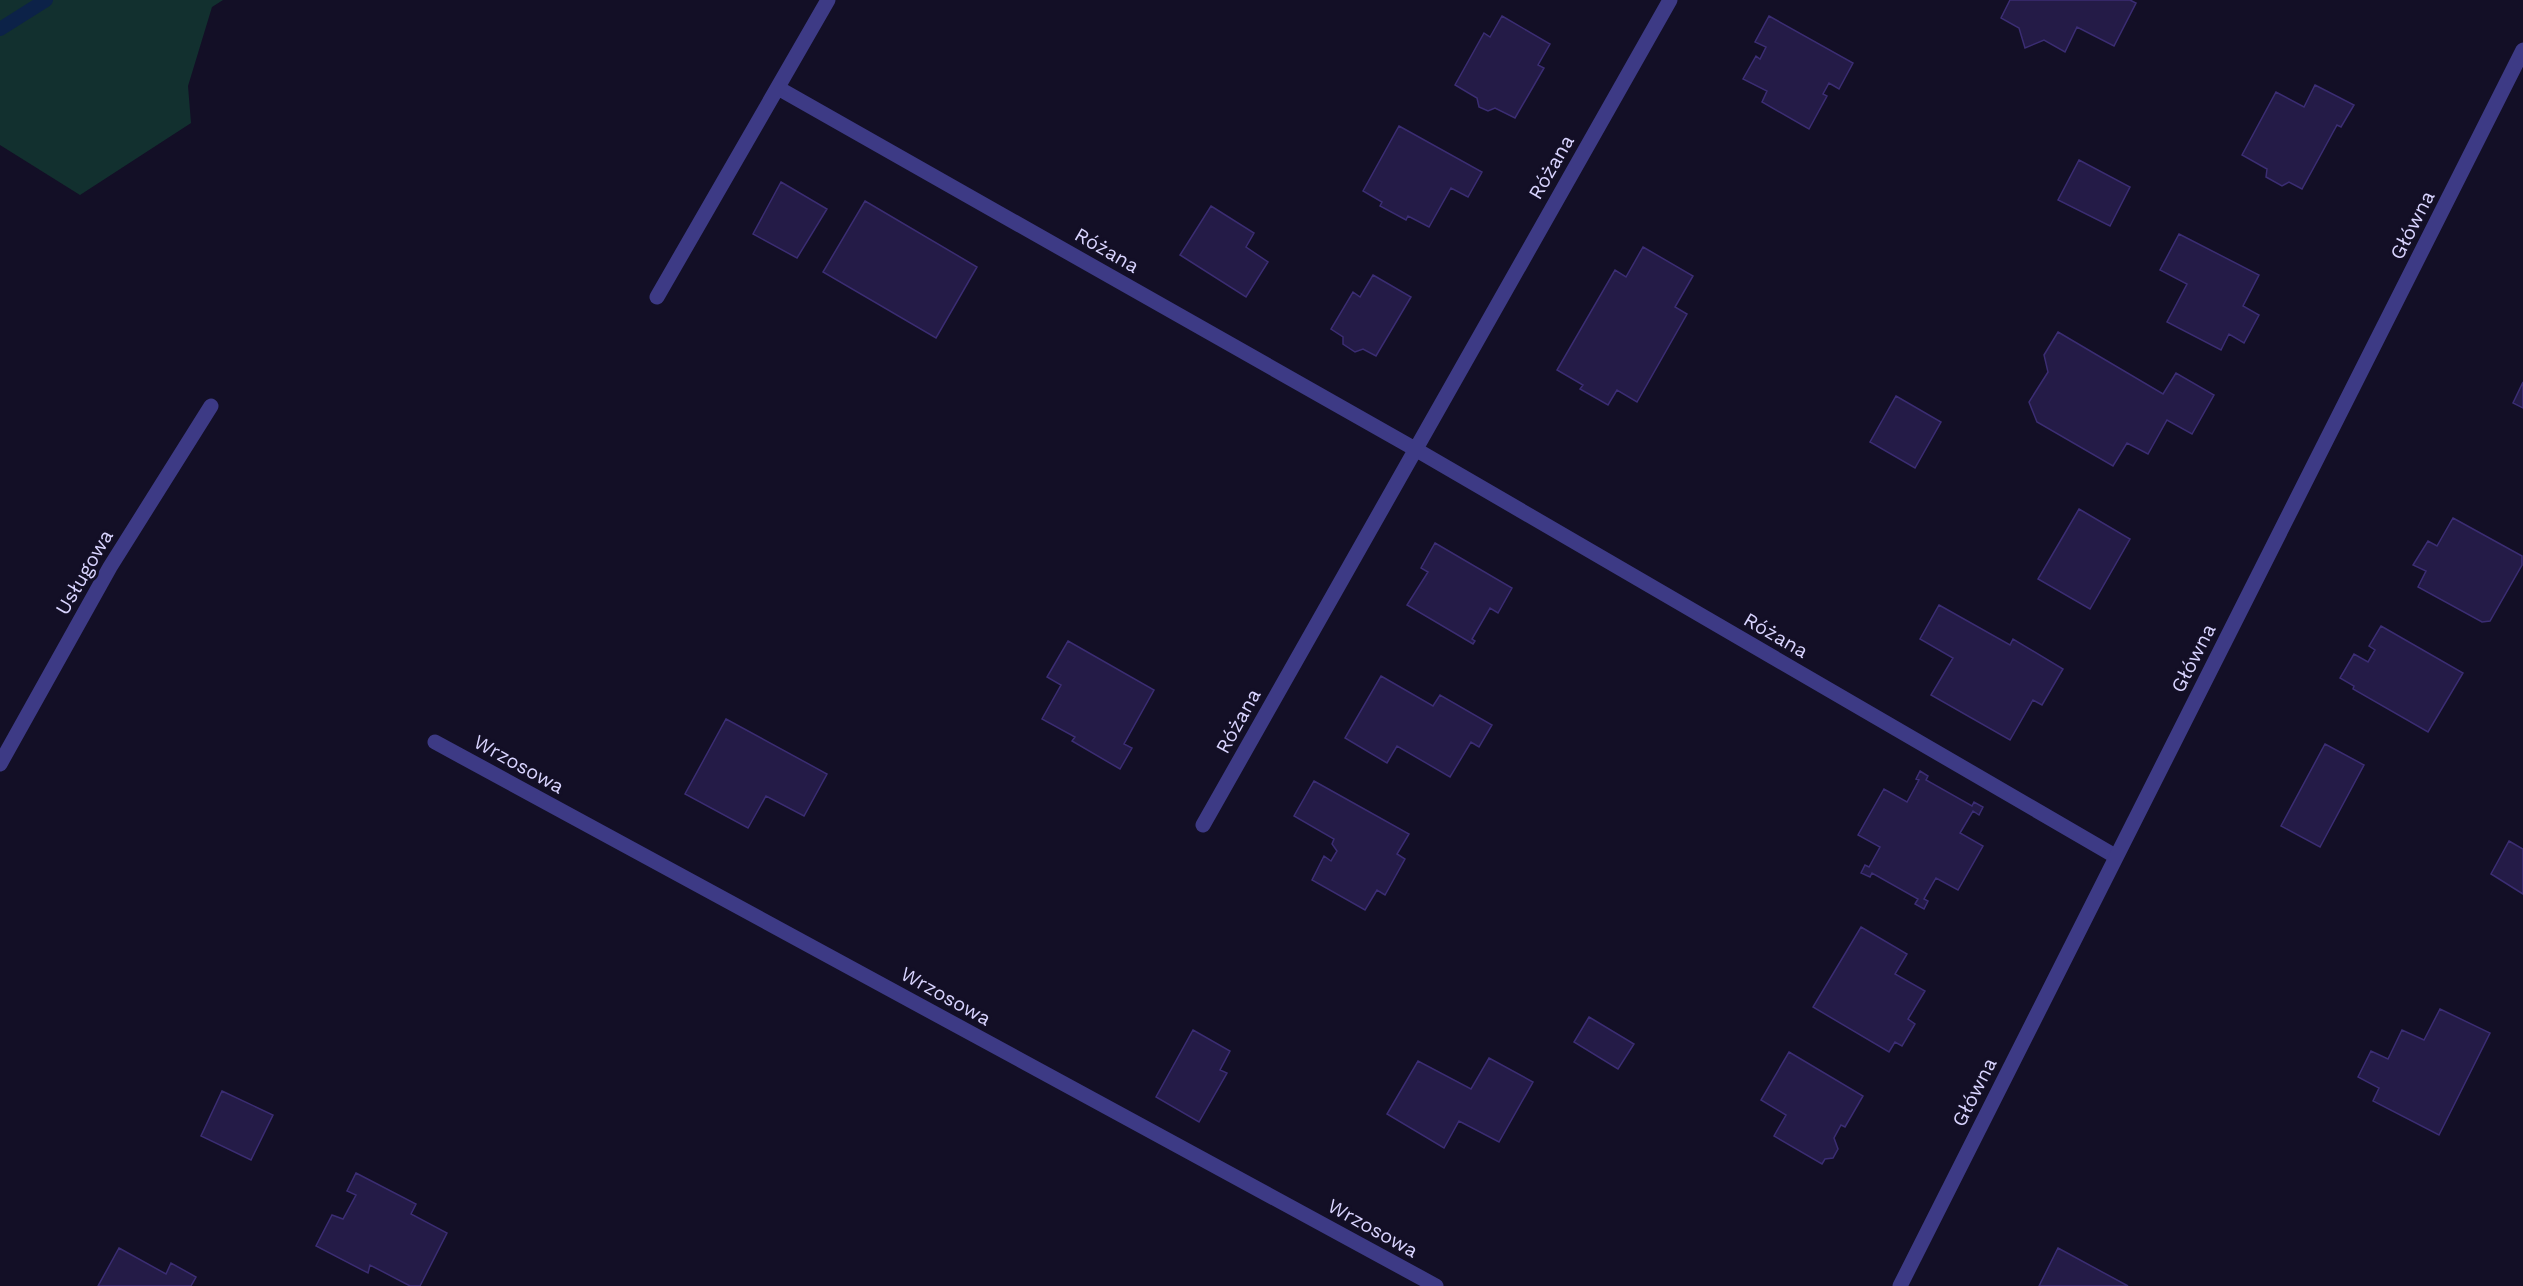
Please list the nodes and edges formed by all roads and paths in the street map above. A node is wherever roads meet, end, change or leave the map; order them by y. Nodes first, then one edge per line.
1 (828, 0) edge
2 (1670, 0) edge
3 (2523, 50) edge
4 (778, 88) junction
5 (657, 297) dead end
6 (211, 406) dead end
7 (1415, 449) junction
8 (435, 742) dead end
9 (0, 764) edge
10 (1203, 825) dead end
11 (2115, 856) junction
12 (1436, 1286) edge
13 (1900, 1286) edge

1 - 4 street
2 - 7 street, Różana
3 - 11 street, Główna
4 - 5 street
4 - 7 street, Różana
6 - 9 street, Usługowa
7 - 10 street, Różana
7 - 11 street, Różana
8 - 12 street, Wrzosowa
11 - 13 street, Główna

